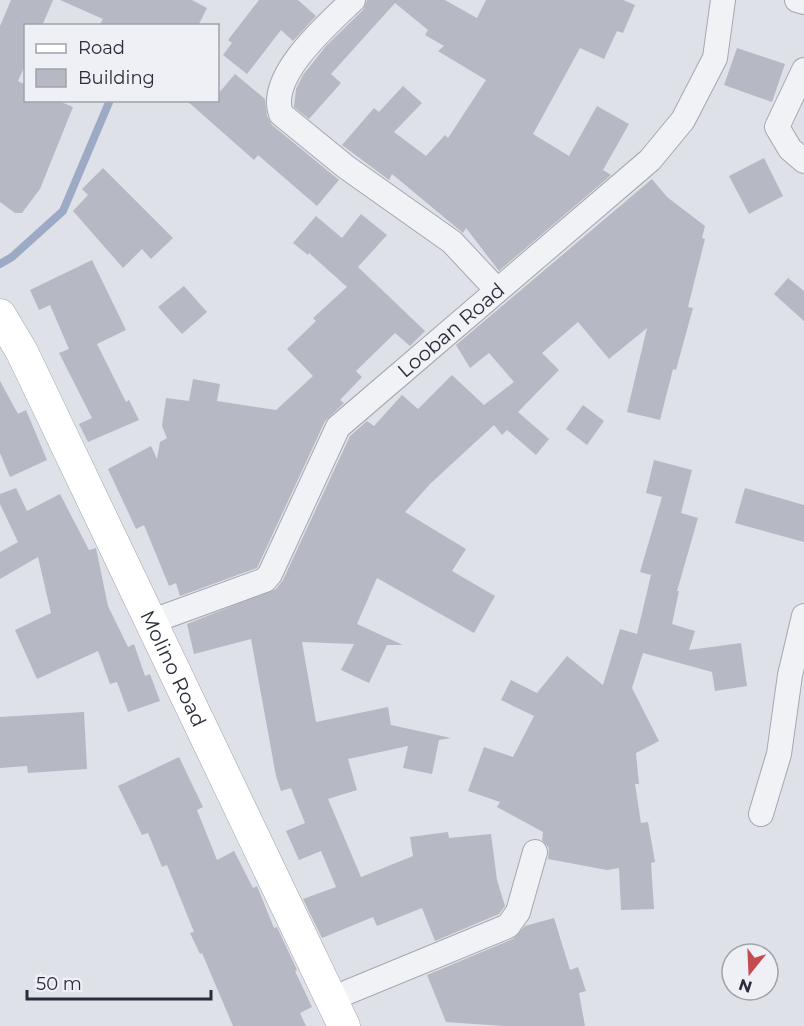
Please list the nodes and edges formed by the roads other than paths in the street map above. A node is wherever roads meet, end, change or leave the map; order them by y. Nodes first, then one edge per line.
1 (353, 0) edge
2 (723, 0) edge
3 (797, 0) edge
4 (804, 2) edge
5 (804, 70) edge
6 (804, 161) edge
7 (497, 290) junction
8 (0, 315) edge
9 (804, 616) edge
10 (150, 622) junction
11 (761, 814) dead end
12 (535, 852) dead end
13 (338, 1013) edge

1 - 7 street
2 - 7 street, Looban Road
3 - 4 street
5 - 6 street
7 - 10 street, Looban Road
8 - 10 main road, Molino Road
9 - 11 street
10 - 13 main road, Molino Road
12 - 13 street

